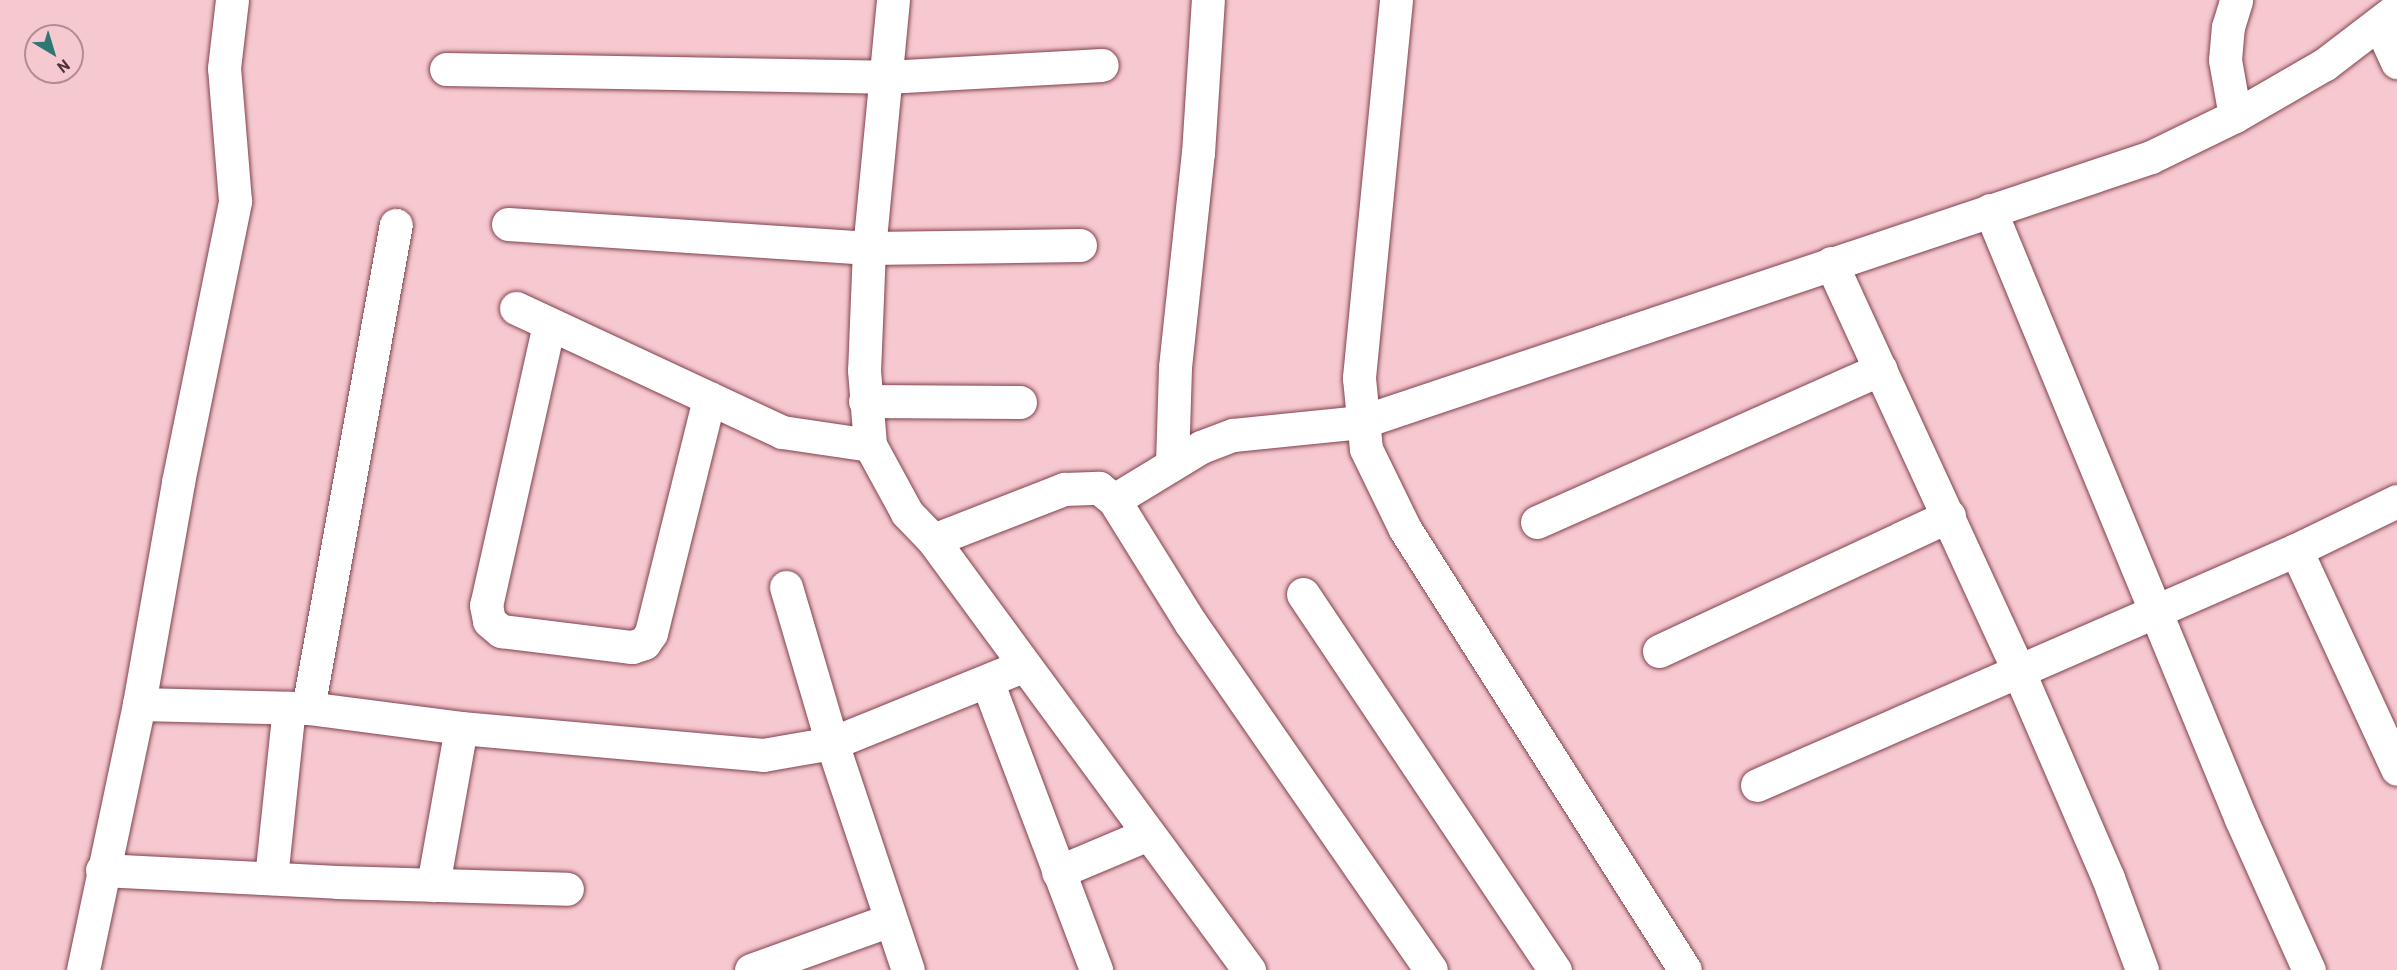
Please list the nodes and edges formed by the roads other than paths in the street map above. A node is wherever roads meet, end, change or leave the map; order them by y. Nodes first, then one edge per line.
1 (232, 0) edge
2 (893, 0) edge
3 (1208, 0) edge
4 (1396, 0) edge
5 (2236, 0) edge
6 (2388, 17) edge
7 (2397, 62) edge
8 (1102, 65) dead end
9 (446, 69) dead end
10 (886, 77) junction
11 (2235, 116) junction
12 (1990, 210) junction
13 (508, 224) dead end
14 (396, 225) dead end
15 (1080, 245) dead end
16 (869, 248) junction
17 (1831, 263) junction
18 (516, 308) dead end
19 (549, 324) junction
20 (1881, 369) junction
21 (709, 398) junction
22 (865, 401) junction
23 (1020, 402) dead end
24 (1360, 422) junction
25 (870, 446) junction
26 (1172, 463) junction
27 (1114, 500) junction
28 (2397, 501) edge
29 (1949, 516) junction
30 (1537, 522) dead end
31 (933, 540) junction
32 (2296, 550) junction
33 (786, 586) dead end
34 (1303, 594) dead end
35 (2155, 612) junction
36 (1659, 651) dead end
37 (1023, 666) junction
38 (2018, 670) junction
39 (987, 681) junction
40 (140, 704) junction
41 (298, 708) junction
42 (461, 728) junction
43 (831, 743) junction
44 (2397, 769) edge
45 (1757, 785) dead end
46 (1148, 834) junction
47 (102, 870) junction
48 (1058, 872) junction
49 (271, 878) junction
50 (433, 885) junction
51 (567, 889) dead end
52 (890, 920) junction
53 (83, 970) edge
54 (751, 970) edge
55 (908, 970) edge
56 (1096, 970) edge
57 (1249, 970) edge
58 (1431, 970) edge
59 (1555, 970) edge
60 (1685, 970) edge
61 (2142, 970) edge
62 (2308, 970) edge

1 - 40 street
2 - 10 street
3 - 26 street
4 - 24 street
5 - 11 street
6 - 7 street
6 - 11 street
8 - 10 street
9 - 10 street
10 - 16 street
11 - 12 street
12 - 17 street
12 - 35 street
13 - 16 street
14 - 41 street
15 - 16 street
16 - 22 street
17 - 20 street
17 - 24 street
18 - 19 street
19 - 21 street
19 - 21 street
20 - 29 street
20 - 30 street
21 - 25 street
22 - 23 street
22 - 25 street
24 - 26 street
24 - 60 street
25 - 31 street
26 - 27 street
27 - 31 street
27 - 58 street
28 - 32 street
29 - 36 street
29 - 38 street
31 - 37 street
32 - 35 street
32 - 44 street
33 - 43 street
34 - 59 street
35 - 38 street
35 - 62 street
37 - 39 street
37 - 46 street
38 - 45 street
38 - 61 street
39 - 43 street
39 - 48 street
40 - 41 street
40 - 47 street
41 - 42 street
41 - 49 street
42 - 43 street
42 - 50 street
43 - 52 street
46 - 48 street
46 - 57 street
47 - 49 street
47 - 53 street
48 - 56 street
49 - 50 street
50 - 51 street
52 - 54 street
52 - 55 street

